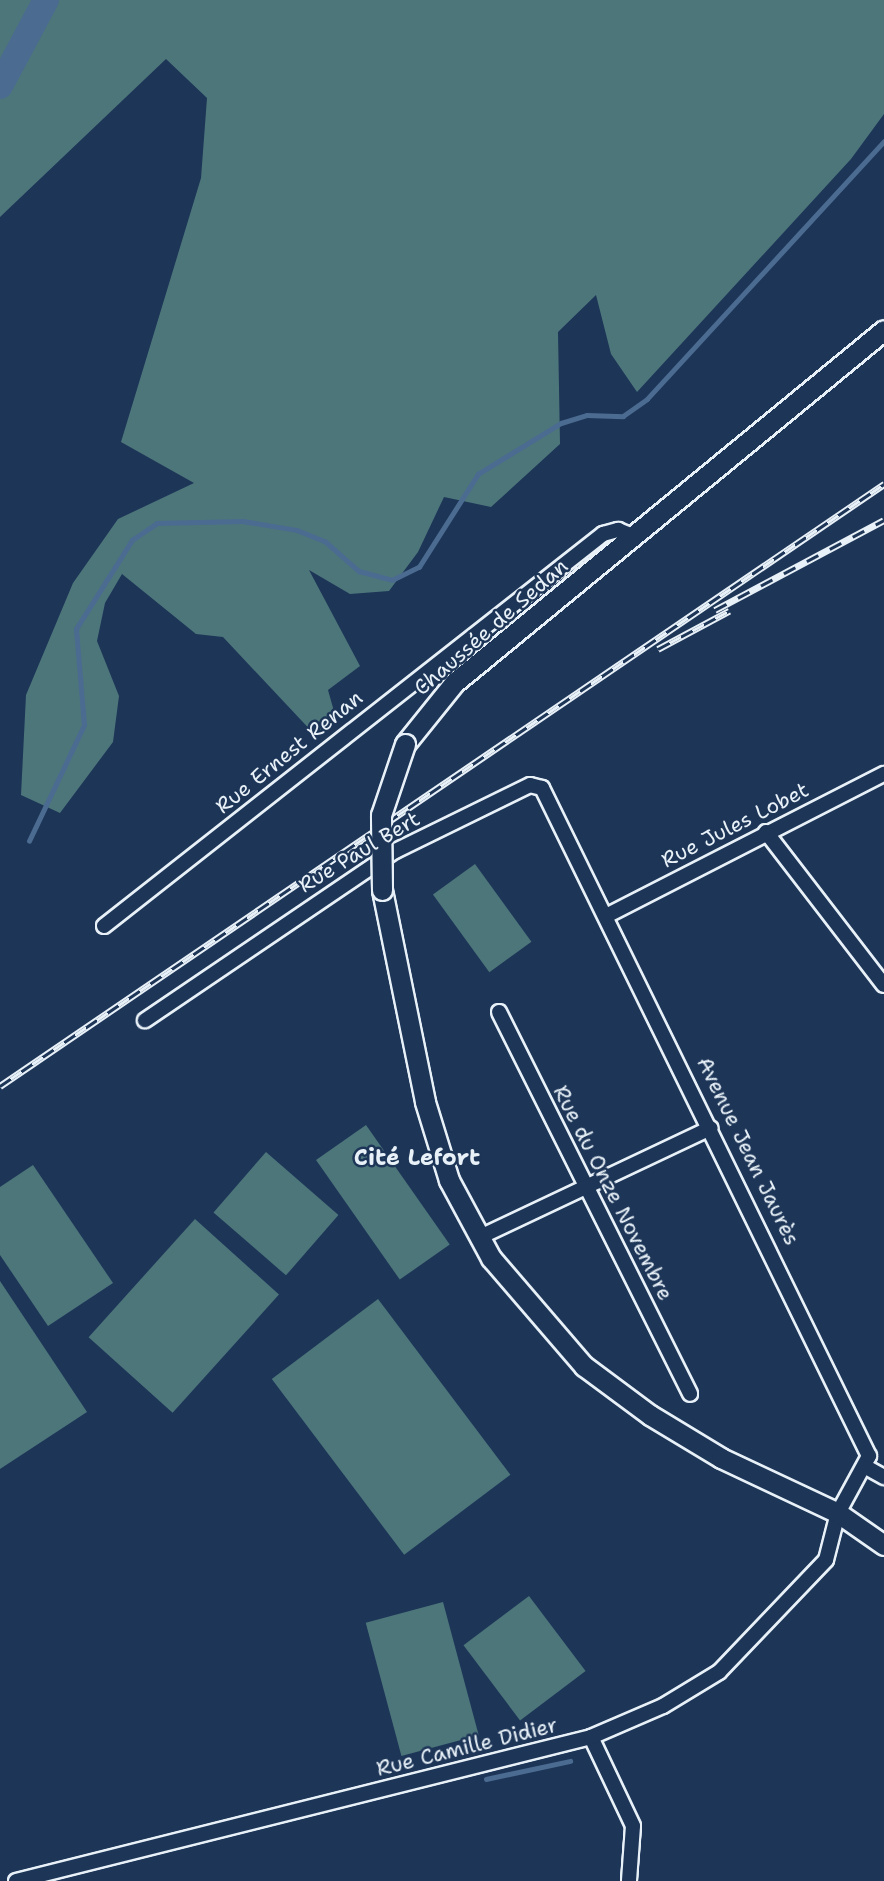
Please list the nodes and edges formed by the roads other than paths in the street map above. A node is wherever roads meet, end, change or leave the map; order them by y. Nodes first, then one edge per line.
1 (884, 330) edge
2 (633, 536) junction
3 (503, 614) joint
4 (884, 774) edge
5 (766, 832) junction
6 (577, 856) joint
7 (606, 916) junction
8 (104, 926) dead end
9 (884, 985) edge
10 (499, 1012) dead end
11 (145, 1020) dead end
12 (712, 1128) junction
13 (587, 1187) junction
14 (480, 1237) junction
15 (690, 1394) dead end
16 (866, 1467) junction
17 (884, 1477) edge
18 (838, 1513) junction
19 (884, 1545) edge
20 (591, 1737) junction
21 (16, 1881) edge
22 (629, 1881) edge

1 - 2 main road, Chaussée de Sedan
2 - 3 street, Chaussée de Sedan
2 - 14 main road, Chaussée de Sedan, bridge
3 - 8 street, Rue Ernest Renan
4 - 5 street, Rue Jules Lobet
5 - 7 street, Rue Jules Lobet
5 - 9 street
6 - 7 street, Avenue Jean Jaurès
6 - 11 street, Rue Paul Bert
7 - 12 street, Avenue Jean Jaurès
10 - 13 street, Rue du Onze Novembre
12 - 13 street
12 - 16 street, Avenue Jean Jaurès
13 - 14 street
13 - 15 street, Rue du Onze Novembre
14 - 18 main road, Chaussée de Sedan
16 - 17 street
16 - 18 street
18 - 19 main road
18 - 20 street, Rue Camille Didier
20 - 21 street, Rue Camille Didier
20 - 22 street

